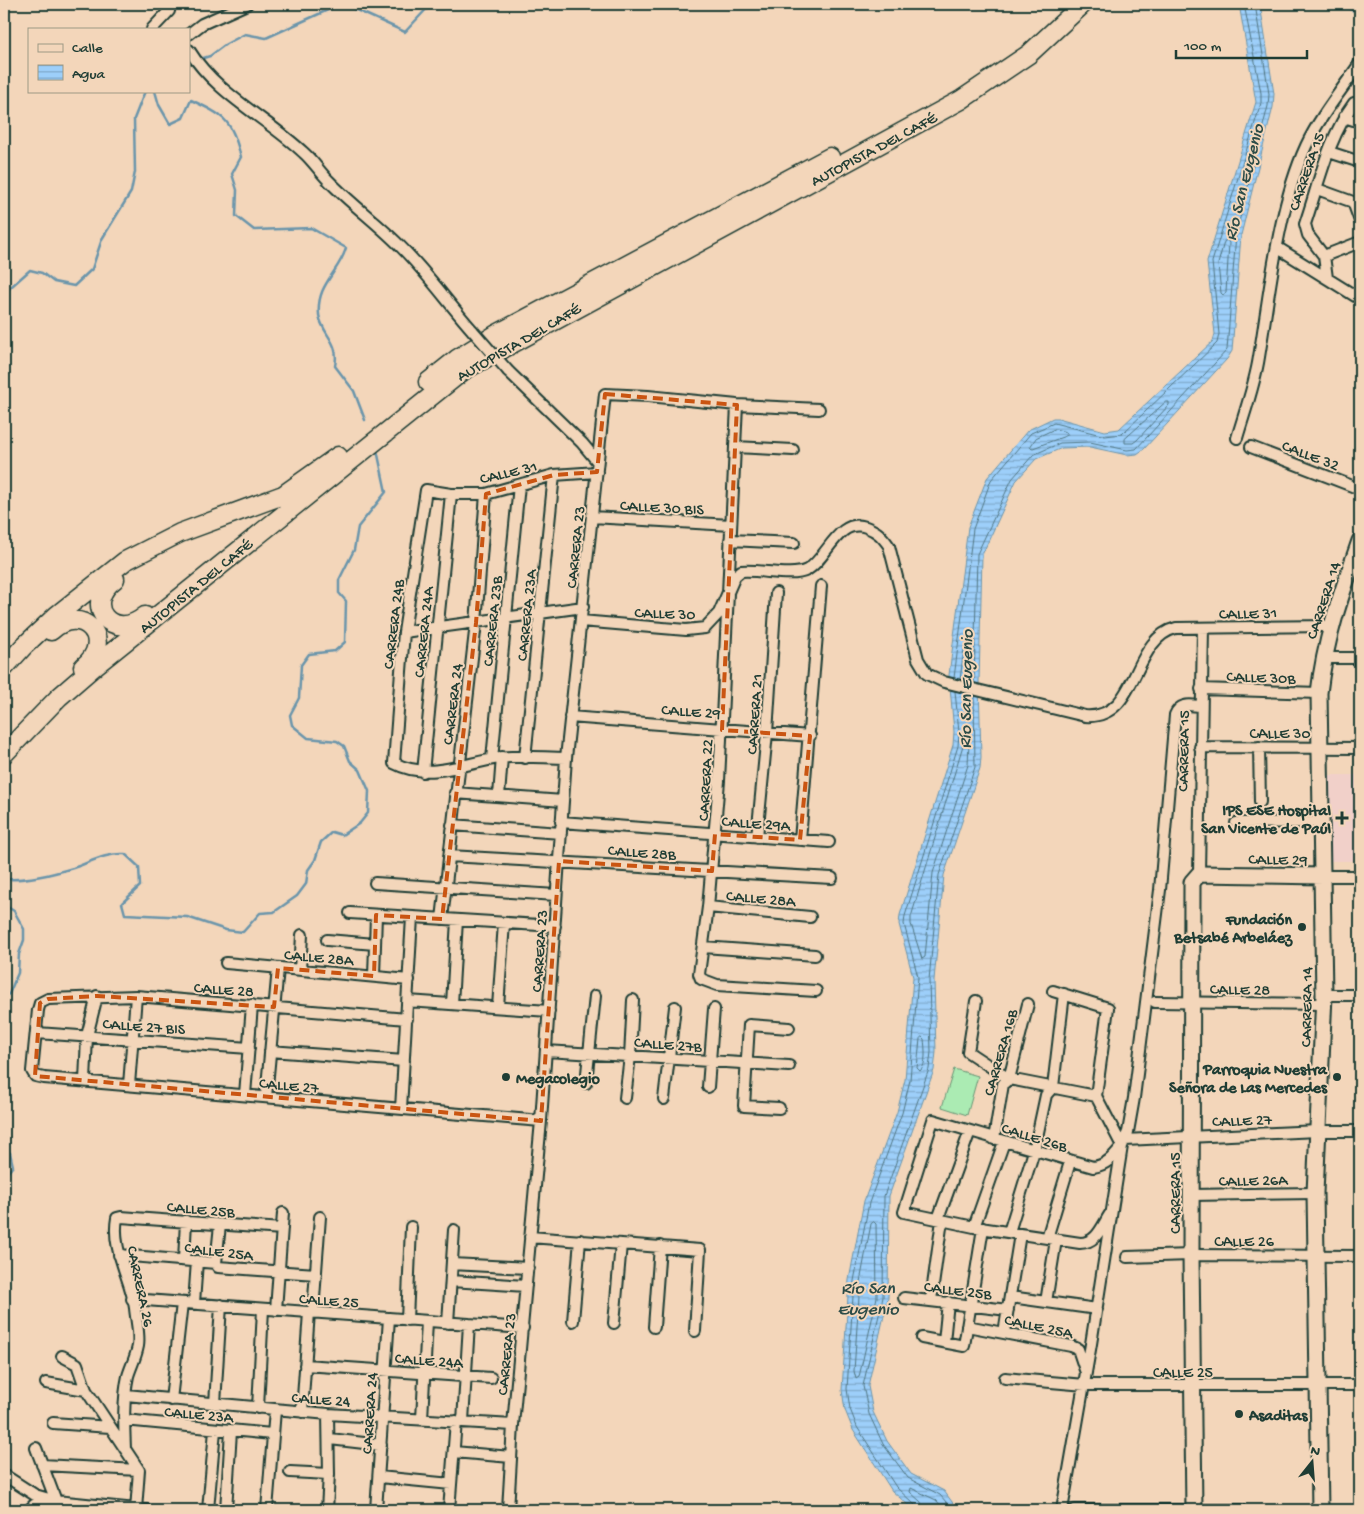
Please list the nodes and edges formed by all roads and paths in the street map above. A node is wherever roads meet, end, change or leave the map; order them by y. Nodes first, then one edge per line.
1 (170, 4) edge
2 (247, 4) edge
3 (1069, 4) edge
4 (1083, 4) edge
5 (153, 28) edge
6 (190, 33) edge
7 (190, 52) edge
8 (1360, 63) edge
9 (1354, 103) dead end
10 (1344, 117) junction
11 (1360, 122) edge
12 (1329, 152) junction
13 (1360, 162) edge
14 (1317, 190) junction
15 (1360, 221) edge
16 (1360, 242) edge
17 (1278, 248) junction
18 (1324, 256) junction
19 (1327, 278) junction
20 (1360, 298) edge
21 (737, 406) junction
22 (819, 409) dead end
23 (1238, 438) dead end
24 (735, 447) junction
25 (1251, 447) dead end
26 (793, 450) dead end
27 (597, 467) junction
28 (554, 475) junction
29 (519, 485) junction
30 (1360, 489) edge
31 (426, 490) joint
32 (451, 494) junction
33 (486, 494) junction
34 (240, 511) junction
35 (592, 517) junction
36 (731, 525) junction
37 (252, 539) junction
38 (730, 540) junction
39 (1360, 541) edge
40 (794, 543) dead end
41 (821, 586) dead end
42 (728, 593) junction
43 (776, 593) dead end
44 (583, 607) junction
45 (540, 613) junction
46 (506, 618) junction
47 (581, 621) junction
48 (476, 623) junction
49 (1330, 626) junction
50 (438, 627) junction
51 (1203, 628) junction
52 (404, 632) junction
53 (1323, 658) junction
54 (1360, 658) edge
55 (4, 668) edge
56 (4, 679) edge
57 (1201, 689) junction
58 (985, 692) joint
59 (1320, 693) junction
60 (1200, 706) junction
61 (570, 717) junction
62 (722, 730) junction
63 (767, 733) junction
64 (810, 736) junction
65 (1200, 747) junction
66 (1259, 747) junction
67 (1320, 748) junction
68 (1360, 748) edge
69 (4, 752) edge
70 (497, 758) junction
71 (524, 758) junction
72 (566, 758) junction
73 (458, 766) junction
74 (423, 772) junction
75 (456, 793) junction
76 (499, 796) junction
77 (563, 801) junction
78 (1260, 802) dead end
79 (561, 822) junction
80 (1322, 822) junction
81 (1236, 823) dead end
82 (452, 825) junction
83 (560, 833) junction
84 (716, 834) junction
85 (757, 837) junction
86 (800, 840) junction
87 (830, 842) dead end
88 (449, 856) junction
89 (559, 861) junction
90 (712, 871) junction
91 (1197, 876) junction
92 (1323, 876) junction
93 (1360, 876) edge
94 (832, 878) dead end
95 (375, 883) dead end
96 (445, 888) junction
97 (556, 895) junction
98 (708, 907) junction
99 (350, 913) dead end
100 (376, 914) junction
101 (412, 917) junction
102 (810, 917) dead end
103 (442, 919) junction
104 (457, 920) junction
105 (504, 923) junction
106 (555, 926) junction
107 (302, 935) dead end
108 (327, 940) dead end
109 (376, 944) junction
110 (703, 947) junction
111 (815, 955) dead end
112 (226, 963) dead end
113 (278, 968) junction
114 (300, 970) junction
115 (374, 976) junction
116 (409, 980) junction
117 (816, 991) dead end
118 (1053, 991) dead end
119 (1064, 994) junction
120 (1360, 995) edge
121 (98, 996) junction
122 (136, 996) junction
123 (595, 996) dead end
124 (633, 1000) dead end
125 (1324, 1000) junction
126 (408, 1001) junction
127 (976, 1001) dead end
128 (1155, 1002) dead end
129 (1192, 1002) junction
130 (452, 1004) junction
131 (1028, 1004) dead end
132 (252, 1005) junction
133 (274, 1007) junction
134 (675, 1007) dead end
135 (498, 1008) junction
136 (714, 1010) dead end
137 (549, 1012) junction
138 (407, 1019) junction
139 (789, 1028) dead end
140 (37, 1033) junction
141 (87, 1036) junction
142 (132, 1039) junction
143 (249, 1048) junction
144 (270, 1050) junction
145 (546, 1051) junction
146 (589, 1054) junction
147 (630, 1056) junction
148 (669, 1058) junction
149 (404, 1060) junction
150 (710, 1061) junction
151 (747, 1064) junction
152 (789, 1066) dead end
153 (1010, 1078) junction
154 (85, 1081) junction
155 (586, 1083) dead end
156 (129, 1085) junction
157 (708, 1087) dead end
158 (1053, 1087) junction
159 (245, 1095) junction
160 (1096, 1096) junction
161 (266, 1097) junction
162 (625, 1098) dead end
163 (664, 1099) dead end
164 (779, 1108) dead end
165 (401, 1109) junction
166 (541, 1121) junction
167 (970, 1131) junction
168 (1318, 1131) junction
169 (1360, 1131) edge
170 (1192, 1136) junction
171 (994, 1139) junction
172 (1004, 1142) junction
173 (1124, 1143) junction
174 (1034, 1152) junction
175 (1070, 1162) junction
176 (1316, 1193) junction
177 (1192, 1195) junction
178 (1113, 1208) junction
179 (283, 1213) dead end
180 (320, 1217) dead end
181 (117, 1218) joint
182 (940, 1220) junction
183 (186, 1222) junction
184 (220, 1225) junction
185 (412, 1226) dead end
186 (978, 1227) junction
187 (282, 1229) junction
188 (454, 1230) dead end
189 (1009, 1232) junction
190 (1020, 1234) junction
191 (530, 1237) junction
192 (1051, 1239) junction
193 (580, 1240) junction
194 (621, 1244) junction
195 (660, 1246) junction
196 (119, 1255) junction
197 (1191, 1255) junction
198 (1316, 1256) junction
199 (1360, 1256) edge
200 (1127, 1257) dead end
201 (184, 1260) junction
202 (197, 1261) junction
203 (216, 1263) junction
204 (452, 1264) junction
205 (528, 1268) junction
206 (279, 1271) junction
207 (316, 1274) junction
208 (451, 1281) junction
209 (526, 1286) junction
210 (1010, 1297) junction
211 (904, 1298) dead end
212 (132, 1299) junction
213 (931, 1300) junction
214 (948, 1302) junction
215 (1046, 1302) junction
216 (182, 1303) junction
217 (194, 1304) junction
218 (970, 1305) junction
219 (221, 1306) junction
220 (263, 1309) junction
221 (1097, 1309) junction
222 (276, 1310) junction
223 (1008, 1310) junction
224 (311, 1312) junction
225 (389, 1318) junction
226 (407, 1320) junction
227 (426, 1321) junction
228 (574, 1321) dead end
229 (448, 1323) junction
230 (614, 1323) dead end
231 (469, 1324) junction
232 (654, 1326) dead end
233 (967, 1326) junction
234 (523, 1328) junction
235 (695, 1331) dead end
236 (1004, 1333) junction
237 (922, 1338) dead end
238 (944, 1342) junction
239 (62, 1356) dead end
240 (305, 1365) junction
241 (386, 1371) junction
242 (424, 1374) junction
243 (465, 1377) junction
244 (491, 1378) dead end
245 (1005, 1378) dead end
246 (1086, 1380) junction
247 (46, 1382) dead end
248 (1194, 1386) junction
249 (1317, 1386) junction
250 (1360, 1386) edge
251 (86, 1390) junction
252 (126, 1396) junction
253 (171, 1400) junction
254 (215, 1404) junction
255 (258, 1408) junction
256 (275, 1410) junction
257 (302, 1412) junction
258 (328, 1414) junction
259 (383, 1417) junction
260 (422, 1419) junction
261 (124, 1420) junction
262 (460, 1421) junction
263 (53, 1423) dead end
264 (513, 1425) junction
265 (110, 1427) junction
266 (215, 1430) junction
267 (231, 1431) junction
268 (272, 1434) junction
269 (330, 1440) junction
270 (381, 1445) junction
271 (36, 1448) dead end
272 (125, 1449) junction
273 (454, 1452) junction
274 (511, 1457) junction
275 (42, 1465) junction
276 (139, 1470) junction
277 (290, 1472) dead end
278 (330, 1474) junction
279 (4, 1475) edge
280 (378, 1477) junction
281 (451, 1484) junction
282 (56, 1501) junction
283 (68, 1506) edge
284 (29, 1510) edge
285 (139, 1510) edge
286 (208, 1510) edge
287 (226, 1510) edge
288 (267, 1510) edge
289 (327, 1510) edge
290 (376, 1510) edge
291 (449, 1510) edge
292 (508, 1510) edge
293 (1062, 1510) edge
294 (1075, 1510) edge
295 (1194, 1510) edge
296 (1240, 1510) edge
297 (1320, 1510) edge

1 - 5 street
2 - 6 street
3 - 34 highway, AUTOPISTA DEL CAFÉ
4 - 37 highway, AUTOPISTA DEL CAFÉ
7 - 27 street, bridge
8 - 17 street
9 - 10 street, CARRERA 15
10 - 11 street
10 - 12 street, CARRERA 15
12 - 13 street
12 - 14 street, CARRERA 15
14 - 15 street
14 - 18 street, CARRERA 15
16 - 18 street
17 - 19 street
17 - 23 street
18 - 19 street, CARRERA 15
19 - 20 street
21 - 22 street
21 - 24 street, CARRERA 22
21 - 27 street, CARRERA 23
24 - 26 street
24 - 36 street, CARRERA 22
25 - 30 street, CALLE 32
27 - 28 street, CALLE 31
27 - 35 street, CARRERA 23
28 - 29 street, CALLE 31
28 - 45 street, CARRERA 23A
29 - 33 street, CALLE 31
29 - 46 street, CARRERA 23B
31 - 32 street, CALLE 31
31 - 52 street, CARRERA 24B
32 - 33 street, CALLE 31
32 - 50 street, CARRERA 24A
33 - 48 street, CARRERA 24
34 - 37 highway
34 - 55 highway, AUTOPISTA DEL CAFÉ
35 - 36 street, CALLE 30 BIS
35 - 44 street, CARRERA 23
36 - 38 street, CARRERA 22
37 - 69 highway, AUTOPISTA DEL CAFÉ
38 - 40 street
38 - 42 street, CARRERA 22
39 - 49 main road, CARRERA 14
41 - 64 street
42 - 47 street, CALLE 30
42 - 58 street, CALLE 30
42 - 62 street, CARRERA 22
43 - 63 street, CARRERA 21
44 - 45 street
44 - 47 street, CARRERA 23
45 - 46 street
45 - 71 street, CARRERA 23A
46 - 48 street
46 - 70 street, CARRERA 23B
47 - 61 street, CARRERA 23
48 - 50 street
48 - 73 street, CARRERA 24
49 - 51 street, CALLE 31
49 - 53 main road, CARRERA 14
50 - 52 street
50 - 74 street, CARRERA 24A
51 - 57 street, CARRERA 15
51 - 58 street, CALLE 31
52 - 74 street, CARRERA 24B
53 - 54 street
53 - 59 main road, CARRERA 14
56 - 69 highway
57 - 59 street, CALLE 30B
57 - 60 street, CARRERA 15
59 - 67 main road, CARRERA 14
60 - 65 street, CARRERA 15
60 - 173 street
61 - 62 street, CALLE 29
61 - 72 street, CARRERA 23
62 - 63 street, CALLE 29
62 - 84 street, CARRERA 22
63 - 64 street, CALLE 29
63 - 85 street, CARRERA 21
64 - 86 street
65 - 66 street, CALLE 30
65 - 91 street, CARRERA 15
66 - 67 street, CALLE 30
66 - 78 street
67 - 68 street, CALLE 30
67 - 80 main road, CARRERA 14
70 - 71 street
70 - 73 street
70 - 76 street, CARRERA 23B
71 - 72 street
72 - 77 street, CARRERA 23
73 - 74 street
73 - 75 street, CARRERA 24
75 - 76 street
75 - 82 street, CARRERA 24
76 - 77 street
77 - 79 street, CARRERA 23
79 - 83 street, CARRERA 23
79 - 84 street, CALLE 29A
80 - 81 street
80 - 92 main road, CARRERA 14
82 - 83 street
82 - 88 street, CARRERA 24
83 - 89 street, CARRERA 23
84 - 85 street, CALLE 29A
84 - 90 street, CARRERA 22
85 - 86 street, CALLE 29A
86 - 87 street, CALLE 29A
88 - 89 street, CALLE 28B
88 - 96 street, CARRERA 24
89 - 90 street, CALLE 28B
89 - 97 street, CARRERA 23
90 - 94 street, CALLE 28B
90 - 98 street, CARRERA 22
91 - 92 main road, CALLE 29
91 - 129 main road, CARRERA 15
92 - 93 street, CALLE 29
92 - 125 main road, CARRERA 14
95 - 96 street
96 - 97 street
96 - 103 street, CARRERA 24
97 - 106 street, CARRERA 23
98 - 102 street, CALLE 28A
98 - 110 street, CARRERA 22
99 - 100 street
100 - 101 street
100 - 109 street
101 - 103 street
101 - 116 street
103 - 104 street
104 - 105 street
104 - 130 street
105 - 106 street
105 - 135 street
106 - 137 street, CARRERA 23
107 - 114 street
108 - 109 street
109 - 115 street
110 - 111 street
110 - 117 street, CARRERA 22
112 - 113 street, CALLE 28A
113 - 114 street, CALLE 28A
113 - 133 street
114 - 115 street, CALLE 28A
115 - 116 street, CALLE 28A
116 - 126 street
118 - 119 street
119 - 158 street
119 - 160 street
120 - 125 street, CALLE 28
121 - 122 street, CALLE 28
121 - 140 street, CALLE 28
121 - 141 street
122 - 132 street, CALLE 28
122 - 142 street
123 - 146 street
124 - 147 street
125 - 129 street, CALLE 28
125 - 168 main road, CARRERA 14
126 - 130 street
126 - 138 street
127 - 153 street
128 - 129 street, CALLE 28
129 - 170 main road, CARRERA 15
130 - 135 street
131 - 153 street, CARRERA 16B
132 - 133 street, CALLE 28
132 - 143 street
133 - 138 street, CALLE 28
133 - 144 street
134 - 148 street
135 - 137 street
136 - 150 street
137 - 145 street, CARRERA 23
138 - 149 street
139 - 151 street
140 - 141 street, CALLE 27 BIS
140 - 154 street, CALLE 27
141 - 142 street, CALLE 27 BIS
141 - 154 street
142 - 143 street, CALLE 27 BIS
142 - 156 street
143 - 159 street
144 - 149 street
144 - 161 street
145 - 146 street, CALLE 27B
145 - 166 street, CARRERA 23
146 - 147 street, CALLE 27B
146 - 155 street
147 - 148 street, CALLE 27B
147 - 162 street
148 - 150 street, CALLE 27B
148 - 163 street
149 - 165 street
150 - 151 street, CALLE 27B
150 - 157 street
151 - 152 street, CALLE 27B
151 - 164 street
153 - 158 street
153 - 171 street, CARRERA 16B
154 - 156 street, CALLE 27
156 - 159 street, CALLE 27
158 - 160 street
158 - 174 street
159 - 161 street, CALLE 27
160 - 173 street
161 - 165 street, CALLE 27
165 - 166 street, CALLE 27
166 - 191 street, CARRERA 23
167 - 171 street, CALLE 26B
167 - 182 street
167 - 182 street, CALLE 26B
168 - 169 street, CALLE 27
168 - 170 street, CALLE 27
168 - 176 main road, CARRERA 14
170 - 173 street, CALLE 27
170 - 177 main road, CARRERA 15
171 - 172 street, CALLE 26B
172 - 174 street, CALLE 26B
172 - 186 street
173 - 175 street, CALLE 26B
173 - 178 street
174 - 175 street, CALLE 26B
174 - 189 street
175 - 192 street
176 - 177 street, CALLE 26A
176 - 198 main road, CARRERA 14
177 - 197 main road, CARRERA 15
178 - 192 street
178 - 221 street
179 - 187 street
180 - 207 street
181 - 183 street, CALLE 25B
181 - 196 street, CARRERA 26
182 - 186 street
182 - 213 street
183 - 184 street, CALLE 25B
183 - 201 street
184 - 187 street, CALLE 25B
184 - 203 street
185 - 226 street
186 - 189 street
186 - 218 street
187 - 206 street
188 - 204 street
189 - 190 street
190 - 192 street
190 - 210 street
191 - 193 street
191 - 205 street, CARRERA 23
192 - 215 street
193 - 194 street
193 - 228 street
194 - 195 street
194 - 230 street
195 - 232 street
195 - 235 street
196 - 201 street, CALLE 25A
196 - 212 street, CARRERA 26
197 - 198 street, CALLE 26
197 - 200 street, CALLE 26
197 - 248 main road, CARRERA 15
198 - 199 street, CALLE 26
198 - 249 main road, CARRERA 14
201 - 202 street, CALLE 25A
202 - 203 street, CALLE 25A
202 - 217 street
203 - 206 street, CALLE 25A
204 - 205 street
204 - 208 street
205 - 209 street, CARRERA 23
206 - 207 street, CALLE 25A
206 - 222 street
207 - 224 street
208 - 209 street
208 - 229 street
209 - 234 street, CARRERA 23
210 - 215 street, CALLE 25B
210 - 223 street
211 - 213 street, CALLE 25B
212 - 216 street, CALLE 25
212 - 252 street, CARRERA 26
213 - 214 street, CALLE 25B
214 - 218 street, CALLE 25B
214 - 238 street
215 - 221 street, CALLE 25B
216 - 217 street, CALLE 25
216 - 253 street
217 - 219 street, CALLE 25
218 - 223 street, CALLE 25B
218 - 233 street
219 - 220 street, CALLE 25
219 - 254 street
220 - 222 street, CALLE 25
220 - 255 street
221 - 246 street
222 - 224 street, CALLE 25
223 - 236 street
224 - 225 street, CALLE 25
224 - 240 street
225 - 226 street, CALLE 25
225 - 241 street, CARRERA 24
226 - 227 street, CALLE 25
227 - 229 street, CALLE 25
227 - 242 street
229 - 231 street, CALLE 25
231 - 234 street, CALLE 25
231 - 243 street
233 - 236 street, CALLE 25A
233 - 238 street
234 - 264 street, CARRERA 23
236 - 246 street, CALLE 25A
237 - 238 street
239 - 251 street
240 - 241 street, CALLE 24A
240 - 257 street
241 - 242 street, CALLE 24A
241 - 259 street, CARRERA 24
242 - 243 street, CALLE 24A
242 - 260 street
243 - 244 street, CALLE 24A
243 - 262 street
245 - 246 street, CALLE 25
246 - 248 street, CALLE 25
246 - 293 street
247 - 251 street
248 - 249 street, CALLE 25
248 - 295 main road, CARRERA 15
249 - 250 street, CALLE 25
249 - 297 main road, CARRERA 14
251 - 265 street
252 - 253 street, CALLE 24
252 - 261 street, CARRERA 26
253 - 254 street, CALLE 24
254 - 255 street, CALLE 24
255 - 256 street, CALLE 24
256 - 257 street, CALLE 24
256 - 268 street
257 - 258 street, CALLE 24
258 - 259 street, CALLE 24
258 - 269 street
259 - 260 street, CALLE 24
259 - 270 street, CARRERA 24
260 - 262 street, CALLE 24
261 - 266 street, CALLE 23A
261 - 272 street, CARRERA 26
262 - 264 street, CALLE 24
262 - 273 street
263 - 265 street
264 - 274 street, CARRERA 23
265 - 272 street
266 - 267 street, CALLE 23A
266 - 286 street
267 - 268 street, CALLE 23A
267 - 287 street
268 - 288 street
269 - 270 street
269 - 278 street
270 - 280 street, CARRERA 24
271 - 275 street
272 - 276 street
273 - 274 street
273 - 281 street
274 - 292 street, CARRERA 23
275 - 276 street
275 - 282 street
276 - 285 street
277 - 278 street
278 - 289 street
279 - 282 street
280 - 281 street
280 - 290 street, CARRERA 24
281 - 291 street
282 - 283 street
282 - 284 street
283 - 285 street
294 - 295 street
295 - 296 street

